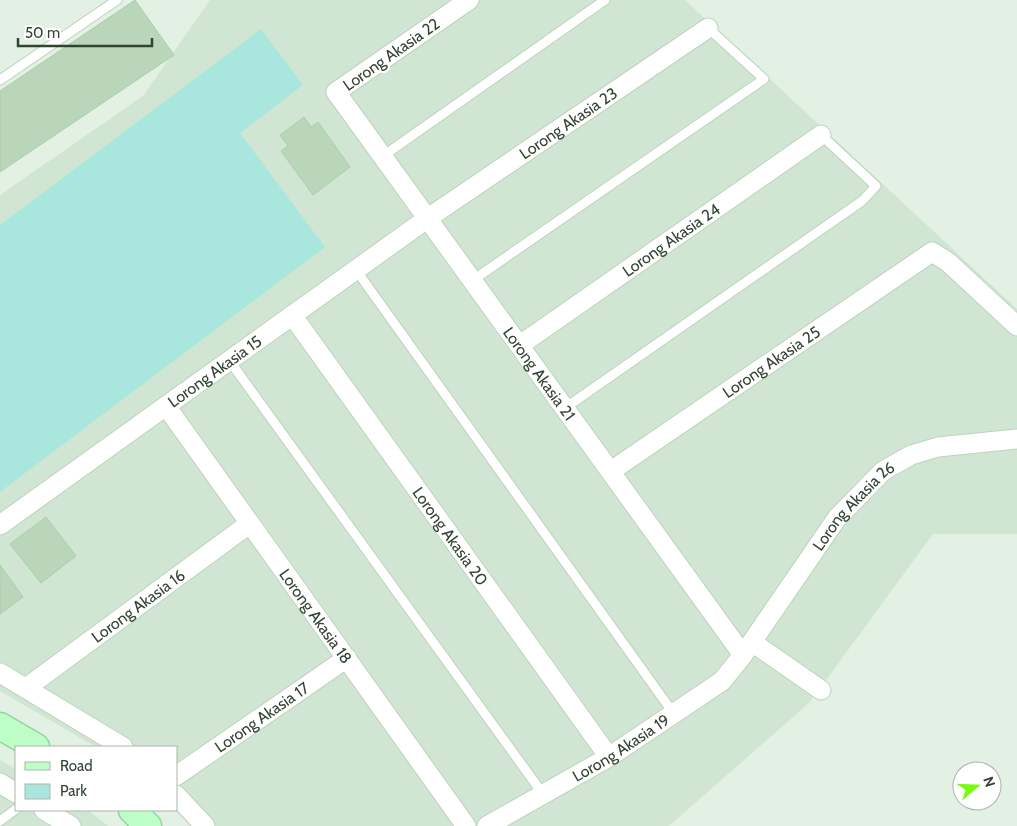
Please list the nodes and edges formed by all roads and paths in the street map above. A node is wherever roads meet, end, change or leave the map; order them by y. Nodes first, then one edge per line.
1 (117, 0) edge
2 (470, 0) edge
3 (604, 0) edge
4 (708, 28) joint
5 (0, 80) edge
6 (336, 92) joint
7 (822, 136) joint
8 (383, 156) junction
9 (428, 218) junction
10 (356, 270) junction
11 (473, 280) junction
12 (292, 315) junction
13 (1017, 326) edge
14 (520, 345) junction
15 (229, 360) junction
16 (166, 406) junction
17 (565, 408) junction
18 (1017, 439) edge
19 (611, 472) junction
20 (249, 524) junction
21 (0, 525) edge
22 (748, 648) junction
23 (346, 658) junction
24 (0, 673) edge
25 (26, 688) junction
26 (821, 690) dead end
27 (674, 714) junction
28 (0, 726) edge
29 (34, 746) edge
30 (121, 746) edge
31 (609, 758) junction
32 (178, 775) edge
33 (0, 783) edge
34 (15, 792) edge
35 (543, 794) junction
36 (178, 796) edge
37 (15, 811) edge
38 (46, 811) edge
39 (133, 811) edge
40 (0, 821) edge
41 (71, 826) edge
42 (148, 826) edge
43 (205, 826) edge
44 (466, 826) edge
45 (487, 826) edge

1 - 5 lane
2 - 6 street, Lorong Akasia 22
3 - 8 lane
4 - 9 street, Lorong Akasia 23
4 - 11 lane
6 - 8 street, Lorong Akasia 21
7 - 14 street, Lorong Akasia 24
7 - 17 lane
8 - 9 street, Lorong Akasia 21
9 - 10 street, Lorong Akasia 15
9 - 11 street, Lorong Akasia 21
10 - 12 street, Lorong Akasia 15
10 - 27 lane
11 - 14 street, Lorong Akasia 21
12 - 15 street, Lorong Akasia 15
12 - 31 street, Lorong Akasia 20
13 - 19 street, Lorong Akasia 25
14 - 17 street, Lorong Akasia 21
15 - 16 street, Lorong Akasia 15
15 - 35 lane
16 - 20 street, Lorong Akasia 18
16 - 21 street, Lorong Akasia 15
17 - 19 street, Lorong Akasia 21
18 - 22 street, Lorong Akasia 26
19 - 22 street, Lorong Akasia 21
20 - 23 street, Lorong Akasia 18
20 - 25 street, Lorong Akasia 16
22 - 26 street, Lorong Akasia 21
22 - 27 street, Lorong Akasia 19
23 - 32 street, Lorong Akasia 17
23 - 44 street, Lorong Akasia 18
24 - 25 street
25 - 30 street
27 - 31 street, Lorong Akasia 19
28 - 29 main road
31 - 35 street, Lorong Akasia 19
33 - 34 street
35 - 45 street, Lorong Akasia 19
36 - 43 street
37 - 40 lane
38 - 41 street
39 - 42 main road

